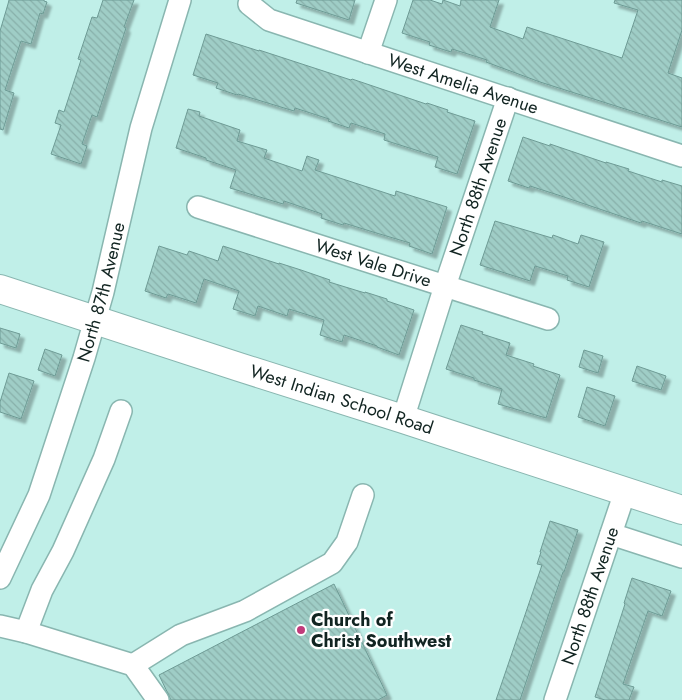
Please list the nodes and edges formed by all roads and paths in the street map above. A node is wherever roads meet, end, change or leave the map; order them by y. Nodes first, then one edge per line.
1 (180, 0) edge
2 (386, 0) edge
3 (249, 4) dead end
4 (368, 53) junction
5 (508, 98) junction
6 (682, 156) edge
7 (198, 207) dead end
8 (445, 286) junction
9 (0, 289) edge
10 (548, 318) dead end
11 (96, 320) junction
12 (121, 411) dead end
13 (403, 418) junction
14 (625, 492) junction
15 (363, 495) dead end
16 (682, 510) edge
17 (610, 534) junction
18 (682, 557) edge
19 (0, 578) edge
20 (0, 626) edge
21 (26, 632) junction
22 (133, 665) junction
23 (158, 700) edge
24 (555, 700) edge

1 - 11 street, North 87th Avenue
2 - 4 street
3 - 4 street, West Amelia Avenue
4 - 5 street, West Amelia Avenue
5 - 6 street, West Amelia Avenue
5 - 8 street, North 88th Avenue
7 - 8 street, West Vale Drive
8 - 10 street, West Vale Drive
8 - 13 street, North 88th Avenue
9 - 11 main road, West Indian School Road
11 - 13 main road, West Indian School Road
11 - 19 street, North 87th Avenue
12 - 21 street
13 - 14 main road, West Indian School Road
14 - 16 main road, West Indian School Road
14 - 17 street, North 88th Avenue
15 - 22 street
17 - 18 street
17 - 24 street, North 88th Avenue
20 - 21 street
21 - 22 street
22 - 23 street

